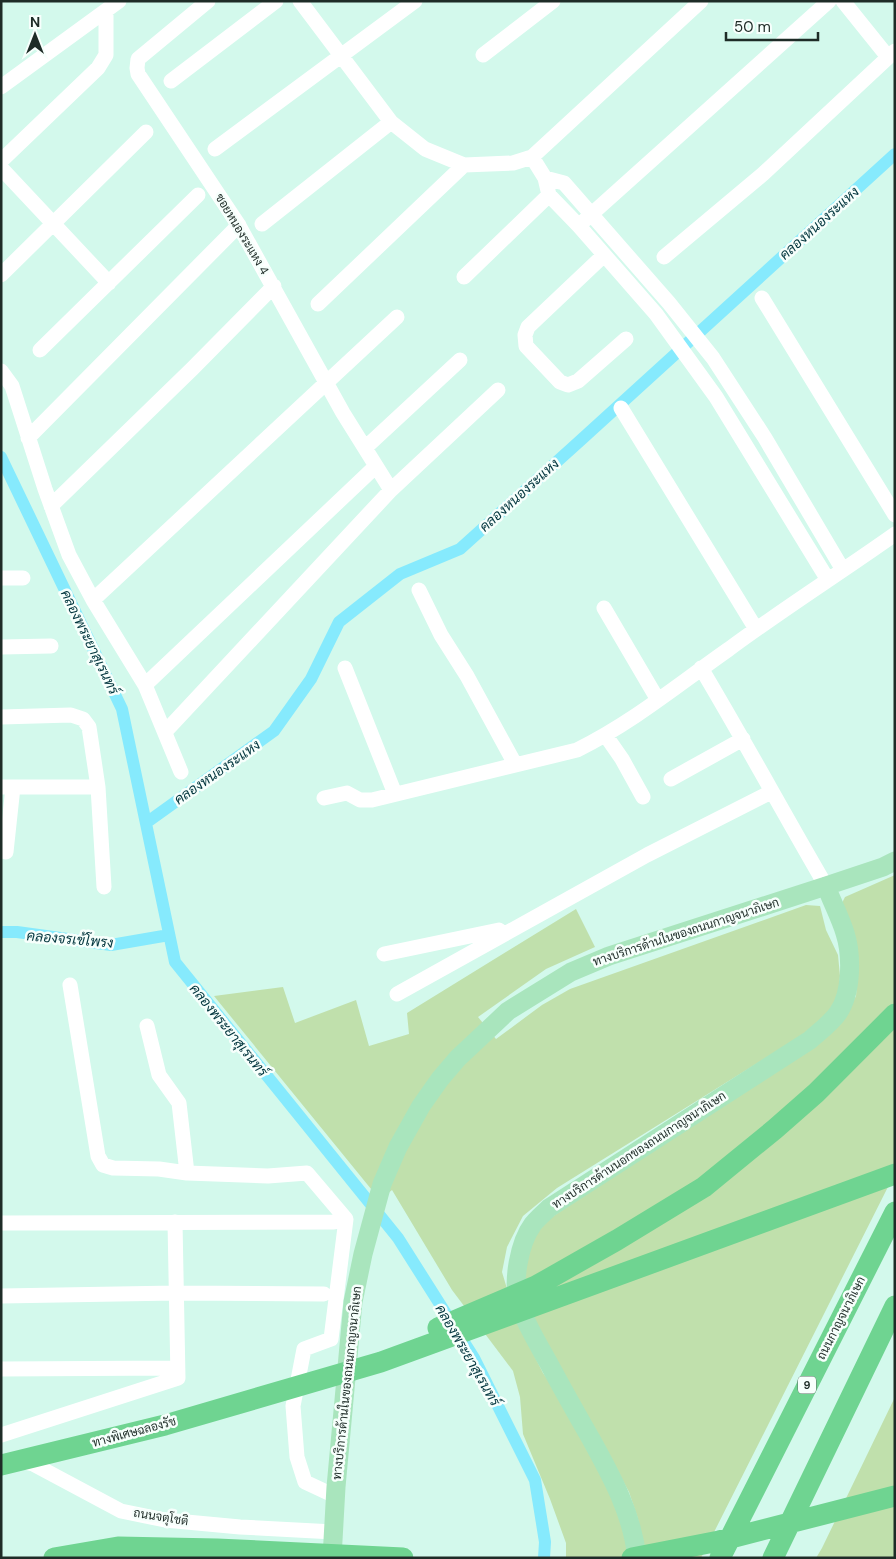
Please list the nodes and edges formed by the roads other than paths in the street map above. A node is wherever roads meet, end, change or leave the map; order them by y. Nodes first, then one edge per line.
1 (120, 1) edge
2 (208, 1) edge
3 (276, 1) edge
4 (300, 1) edge
5 (415, 1) edge
6 (553, 1) edge
7 (700, 1) edge
8 (830, 1) edge
9 (843, 1) edge
10 (106, 11) junction
11 (892, 54) edge
12 (483, 55) dead end
13 (342, 57) junction
14 (171, 81) dead end
15 (1, 87) edge
16 (391, 122) junction
17 (146, 132) dead end
18 (216, 149) dead end
19 (532, 156) junction
20 (1, 161) edge
21 (464, 165) junction
22 (1, 168) edge
23 (545, 178) junction
24 (549, 195) junction
25 (198, 196) dead end
26 (593, 214) junction
27 (262, 224) dead end
28 (53, 225) junction
29 (239, 225) junction
30 (579, 226) junction
31 (604, 255) junction
32 (664, 257) dead end
33 (1, 275) edge
34 (464, 277) dead end
35 (108, 283) junction
36 (274, 286) junction
37 (762, 298) dead end
38 (669, 303) junction
39 (318, 304) dead end
40 (656, 314) junction
41 (397, 317) dead end
42 (626, 339) dead end
43 (40, 350) dead end
44 (460, 360) dead end
45 (1, 371) edge
46 (326, 381) junction
47 (731, 385) junction
48 (498, 390) dead end
49 (716, 397) junction
50 (622, 408) dead end
51 (28, 438) junction
52 (365, 448) junction
53 (376, 466) junction
54 (391, 490) junction
55 (51, 506) junction
56 (895, 515) edge
57 (895, 534) edge
58 (843, 570) junction
59 (1, 578) edge
60 (23, 578) dead end
61 (828, 580) junction
62 (418, 590) dead end
63 (93, 600) junction
64 (604, 608) dead end
65 (756, 629) junction
66 (51, 646) dead end
67 (1, 647) edge
68 (345, 668) dead end
69 (702, 668) junction
70 (145, 685) junction
71 (658, 700) junction
72 (1, 717) edge
73 (165, 732) junction
74 (606, 736) junction
75 (743, 739) junction
76 (514, 764) junction
77 (181, 772) dead end
78 (671, 779) dead end
79 (7, 787) edge
80 (98, 787) junction
81 (770, 789) junction
82 (395, 794) junction
83 (643, 797) dead end
84 (324, 798) dead end
85 (6, 852) dead end
86 (895, 861) edge
87 (826, 886) junction
88 (104, 887) dead end
89 (501, 934) junction
90 (384, 954) dead end
91 (70, 984) dead end
92 (397, 994) dead end
93 (895, 1014) edge
94 (147, 1026) dead end
95 (187, 1173) junction
96 (895, 1174) edge
97 (895, 1212) edge
98 (175, 1222) junction
99 (334, 1222) dead end
100 (1, 1223) edge
101 (176, 1293) junction
102 (324, 1294) dead end
103 (1, 1296) edge
104 (895, 1306) edge
105 (1, 1368) edge
106 (177, 1368) junction
107 (265, 1395) junction
108 (1, 1435) edge
109 (1, 1456) edge
110 (1, 1465) edge
111 (335, 1491) junction
112 (895, 1496) edge
113 (240, 1526) junction
114 (334, 1532) junction
115 (54, 1558) edge
116 (280, 1558) edge
117 (332, 1558) edge
118 (403, 1558) edge
119 (632, 1558) edge
120 (637, 1558) edge
121 (720, 1558) edge
122 (773, 1558) edge

1 - 10 street
2 - 29 street, ซอยหนองระแหง 4
3 - 14 street
4 - 13 street
5 - 13 street
6 - 12 street
7 - 19 street
8 - 26 street
9 - 11 street
10 - 15 street
10 - 20 street
11 - 32 street
13 - 16 street
13 - 18 street
16 - 21 street
16 - 27 street
17 - 28 street
19 - 21 street
19 - 23 street
21 - 39 street
22 - 28 street
23 - 24 street
23 - 26 street
24 - 30 street
24 - 34 street
25 - 35 street
26 - 30 street
26 - 38 street
28 - 33 street
28 - 35 street
29 - 36 street, ซอยหนองระแหง 4
29 - 51 street
30 - 31 street
31 - 40 street
31 - 42 street
35 - 43 street
36 - 46 street, ซอยหนองระแหง 4
36 - 55 street
37 - 56 street
38 - 40 street
38 - 47 street
40 - 49 street
41 - 46 street
44 - 52 street
45 - 51 street
46 - 52 street, ซอยหนองระแหง 4
46 - 63 street
47 - 49 street
47 - 58 street
48 - 54 street
49 - 61 street
50 - 65 street
51 - 55 street
52 - 53 street, ซอยหนองระแหง 4
53 - 54 street, ซอยหนองระแหง 4
53 - 70 street
54 - 73 street
55 - 63 street
57 - 58 street
58 - 61 street
59 - 60 street
61 - 65 street
62 - 76 street
63 - 70 street
64 - 71 street
65 - 69 street
66 - 67 street
68 - 82 street
69 - 71 street
69 - 75 street
70 - 73 street
71 - 74 street
72 - 80 street
73 - 77 street
74 - 76 street
74 - 83 street
75 - 78 street
75 - 81 street
76 - 82 street
79 - 80 street
79 - 85 street
80 - 88 street
81 - 87 street
81 - 89 street
82 - 84 street
86 - 87 main road, ทางบริการด้านในของถนนกาญจนาภิเษก
87 - 111 main road, ทางบริการด้านในของถนนกาญจนาภิเษก
87 - 120 main road, ทางบริการด้านนอกของถนนกาญจนาภิเษก
89 - 90 street
89 - 92 street
91 - 95 street
93 - 107 highway
94 - 95 street
95 - 111 street
96 - 107 highway
97 - 121 highway, ถนนกาญจนาภิเษก / 9
98 - 99 street
98 - 100 street
98 - 101 street
101 - 102 street
101 - 103 street
101 - 106 street
104 - 122 highway
105 - 106 street
106 - 108 street
107 - 110 highway, ทางพิเศษฉลองรัช
109 - 113 street, ถนนจตุโชติ
111 - 114 main road, ทางบริการด้านในของถนนกาญจนาภิเษก
112 - 119 highway
113 - 114 street, ถนนจตุโชติ
113 - 116 street
114 - 117 main road, ทางบริการด้านในของถนนกาญจนาภิเษก
115 - 118 highway

